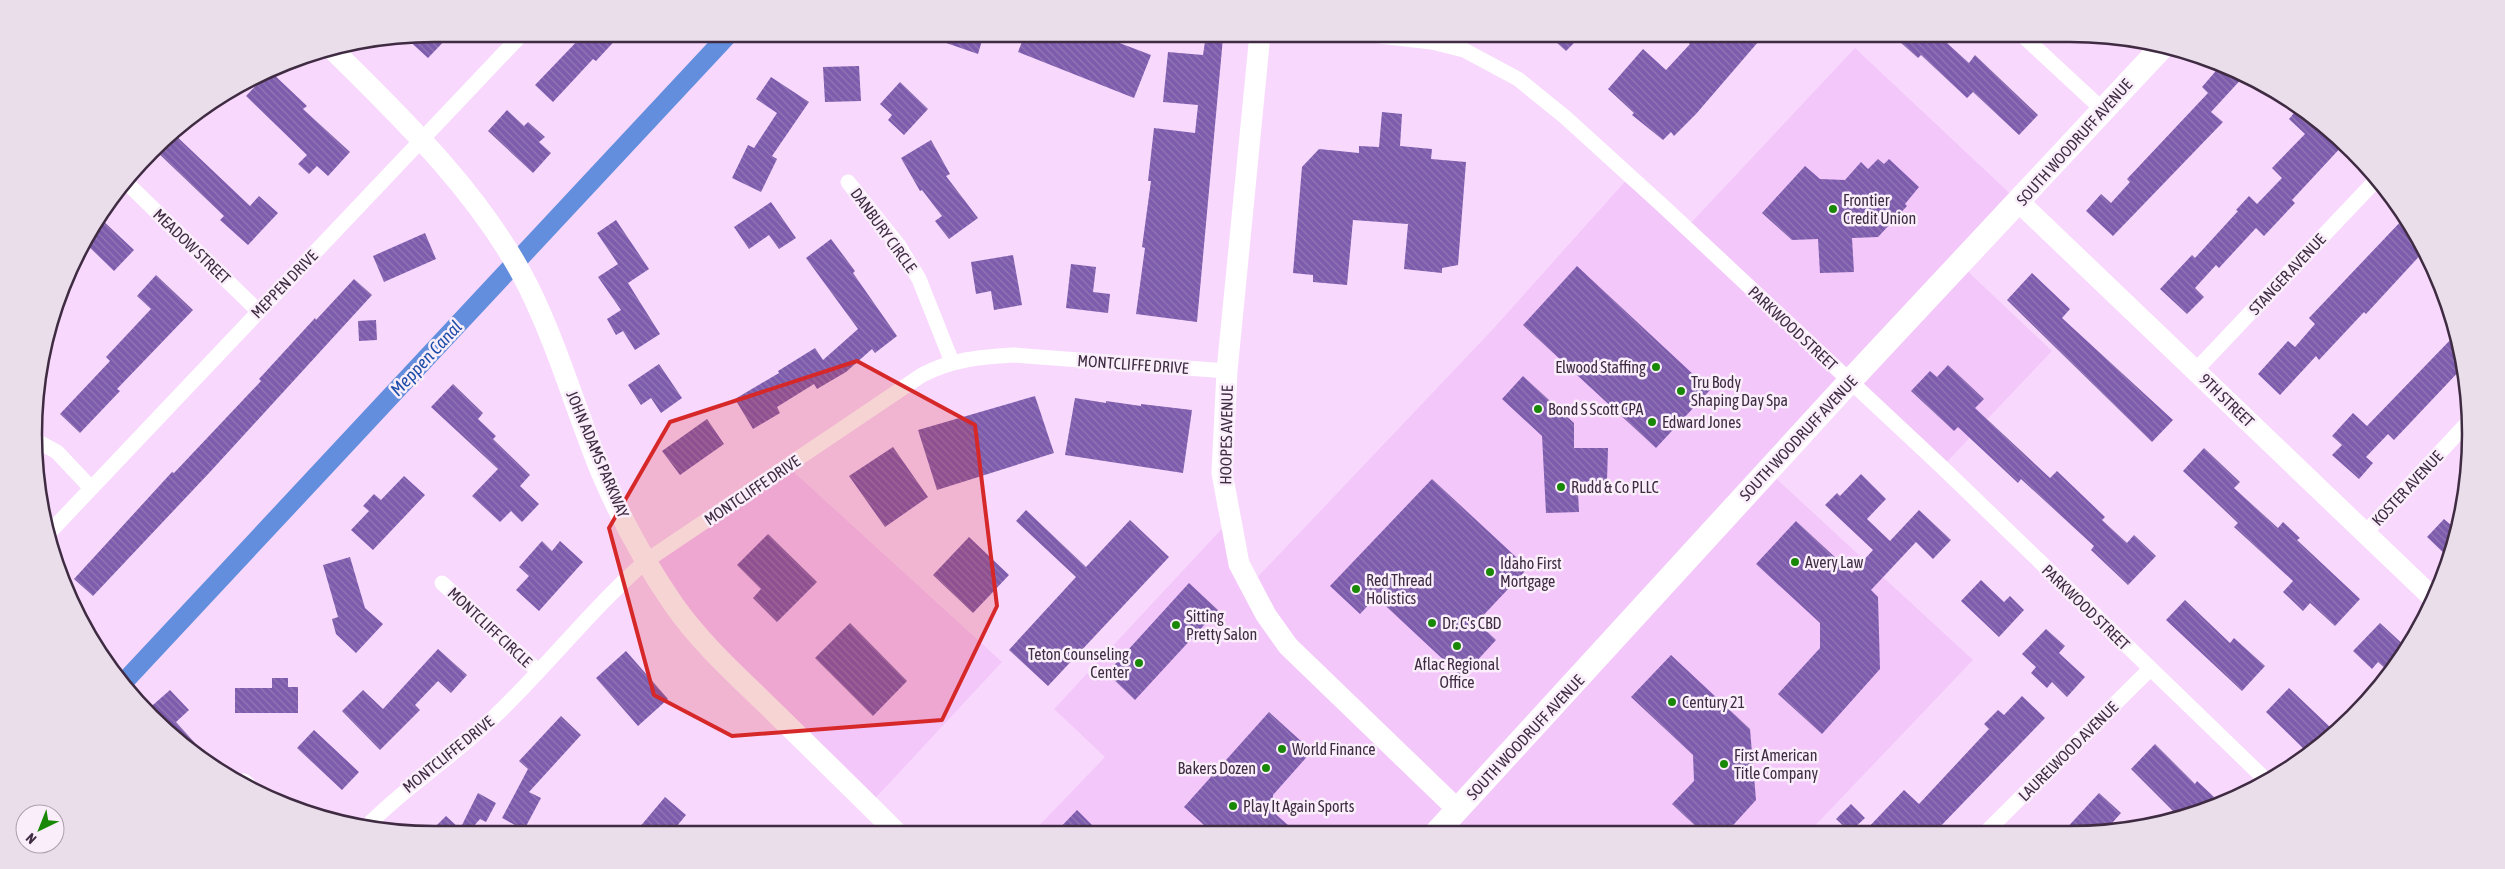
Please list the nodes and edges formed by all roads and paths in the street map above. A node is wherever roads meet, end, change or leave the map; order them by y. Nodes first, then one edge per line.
1 (515, 42) edge
2 (1259, 42) edge
3 (1432, 42) edge
4 (2030, 42) edge
5 (2157, 52) edge
6 (338, 55) edge
7 (2103, 110) junction
8 (422, 142) junction
9 (848, 182) dead end
10 (2372, 185) edge
11 (131, 187) edge
12 (2019, 202) junction
13 (258, 311) junction
14 (952, 362) junction
15 (2196, 370) junction
16 (1227, 371) junction
17 (1850, 381) junction
18 (2462, 429) edge
19 (42, 444) edge
20 (91, 488) junction
21 (54, 528) edge
22 (2365, 533) junction
23 (646, 561) junction
24 (442, 582) dead end
25 (2429, 594) edge
26 (2150, 669) junction
27 (538, 671) junction
28 (2262, 776) edge
29 (1458, 810) junction
30 (372, 821) edge
31 (890, 826) edge
32 (1443, 826) edge
33 (1992, 826) edge

1 - 8 street, MEPPEN DRIVE
2 - 16 street, HOOPES AVENUE
3 - 17 street, PARKWOOD STREET
4 - 7 street
5 - 7 main road, SOUTH WOODRUFF AVENUE
6 - 8 street, JOHN ADAMS PARKWAY
7 - 12 main road, SOUTH WOODRUFF AVENUE
8 - 13 street, MEPPEN DRIVE
8 - 23 street, JOHN ADAMS PARKWAY
9 - 14 street, DANBURY CIRCLE
10 - 15 street, STANGER AVENUE
11 - 13 street, MEADOW STREET
12 - 15 street, 9TH STREET
12 - 17 main road, SOUTH WOODRUFF AVENUE
13 - 20 street, MEPPEN DRIVE
14 - 16 street, MONTCLIFFE DRIVE
14 - 23 street, MONTCLIFFE DRIVE
15 - 22 street, 9TH STREET
16 - 29 street, HOOPES AVENUE
17 - 26 street, PARKWOOD STREET
17 - 29 main road, SOUTH WOODRUFF AVENUE
18 - 22 street, KOSTER AVENUE
19 - 20 street
20 - 21 street, MEPPEN DRIVE
22 - 25 street, 9TH STREET
23 - 27 street, MONTCLIFFE DRIVE
23 - 31 street, JOHN ADAMS PARKWAY
24 - 27 street, MONTCLIFF CIRCLE
26 - 28 street, PARKWOOD STREET
26 - 33 street, LAURELWOOD AVENUE
27 - 30 street, MONTCLIFFE DRIVE
29 - 32 main road, SOUTH WOODRUFF AVENUE

